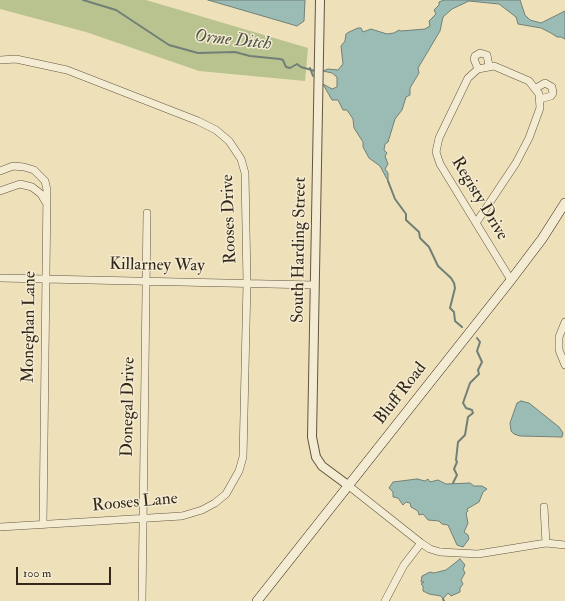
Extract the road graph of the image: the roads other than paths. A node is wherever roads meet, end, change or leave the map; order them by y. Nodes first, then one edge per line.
1 (320, 0) edge
2 (0, 60) edge
3 (489, 66) junction
4 (478, 69) junction
5 (536, 88) junction
6 (540, 99) junction
7 (0, 171) edge
8 (0, 191) edge
9 (46, 203) junction
10 (564, 206) edge
11 (147, 213) dead end
12 (476, 224) junction
13 (0, 278) edge
14 (45, 279) junction
15 (146, 280) junction
16 (511, 280) junction
17 (247, 283) junction
18 (314, 284) junction
19 (565, 322) edge
20 (564, 364) edge
21 (243, 457) joint
22 (349, 486) junction
23 (544, 507) dead end
24 (143, 519) junction
25 (43, 525) junction
26 (0, 527) edge
27 (421, 543) junction
28 (546, 543) junction
29 (565, 545) edge
30 (142, 601) edge
31 (257, 601) edge
32 (385, 601) edge

1 - 18 street, South Harding Street
2 - 17 street, Rooses Drive
3 - 4 street
3 - 4 street
3 - 5 street
4 - 12 street, Registy Drive
5 - 6 street
5 - 6 street
6 - 12 street
7 - 9 street, Moneghan Lane
8 - 9 street
9 - 14 street, Moneghan Lane
10 - 16 main road, Bluff Road
11 - 15 street, Donegal Drive
12 - 16 street, Registy Drive
13 - 14 street, Killarney Way
14 - 15 street, Killarney Way
14 - 25 street, Moneghan Lane
15 - 17 street, Killarney Way
15 - 24 street, Donegal Drive
16 - 22 main road, Bluff Road
17 - 18 street, Killarney Way
17 - 21 street, Rooses Drive
18 - 22 street, South Harding Street
19 - 20 street
21 - 24 street, Rooses Lane
22 - 27 street
22 - 31 main road, Bluff Road
23 - 28 street
24 - 25 street, Rooses Lane
24 - 30 street, Donegal Drive
25 - 26 street, Rooses Lane
27 - 28 street
27 - 32 street
28 - 29 street

